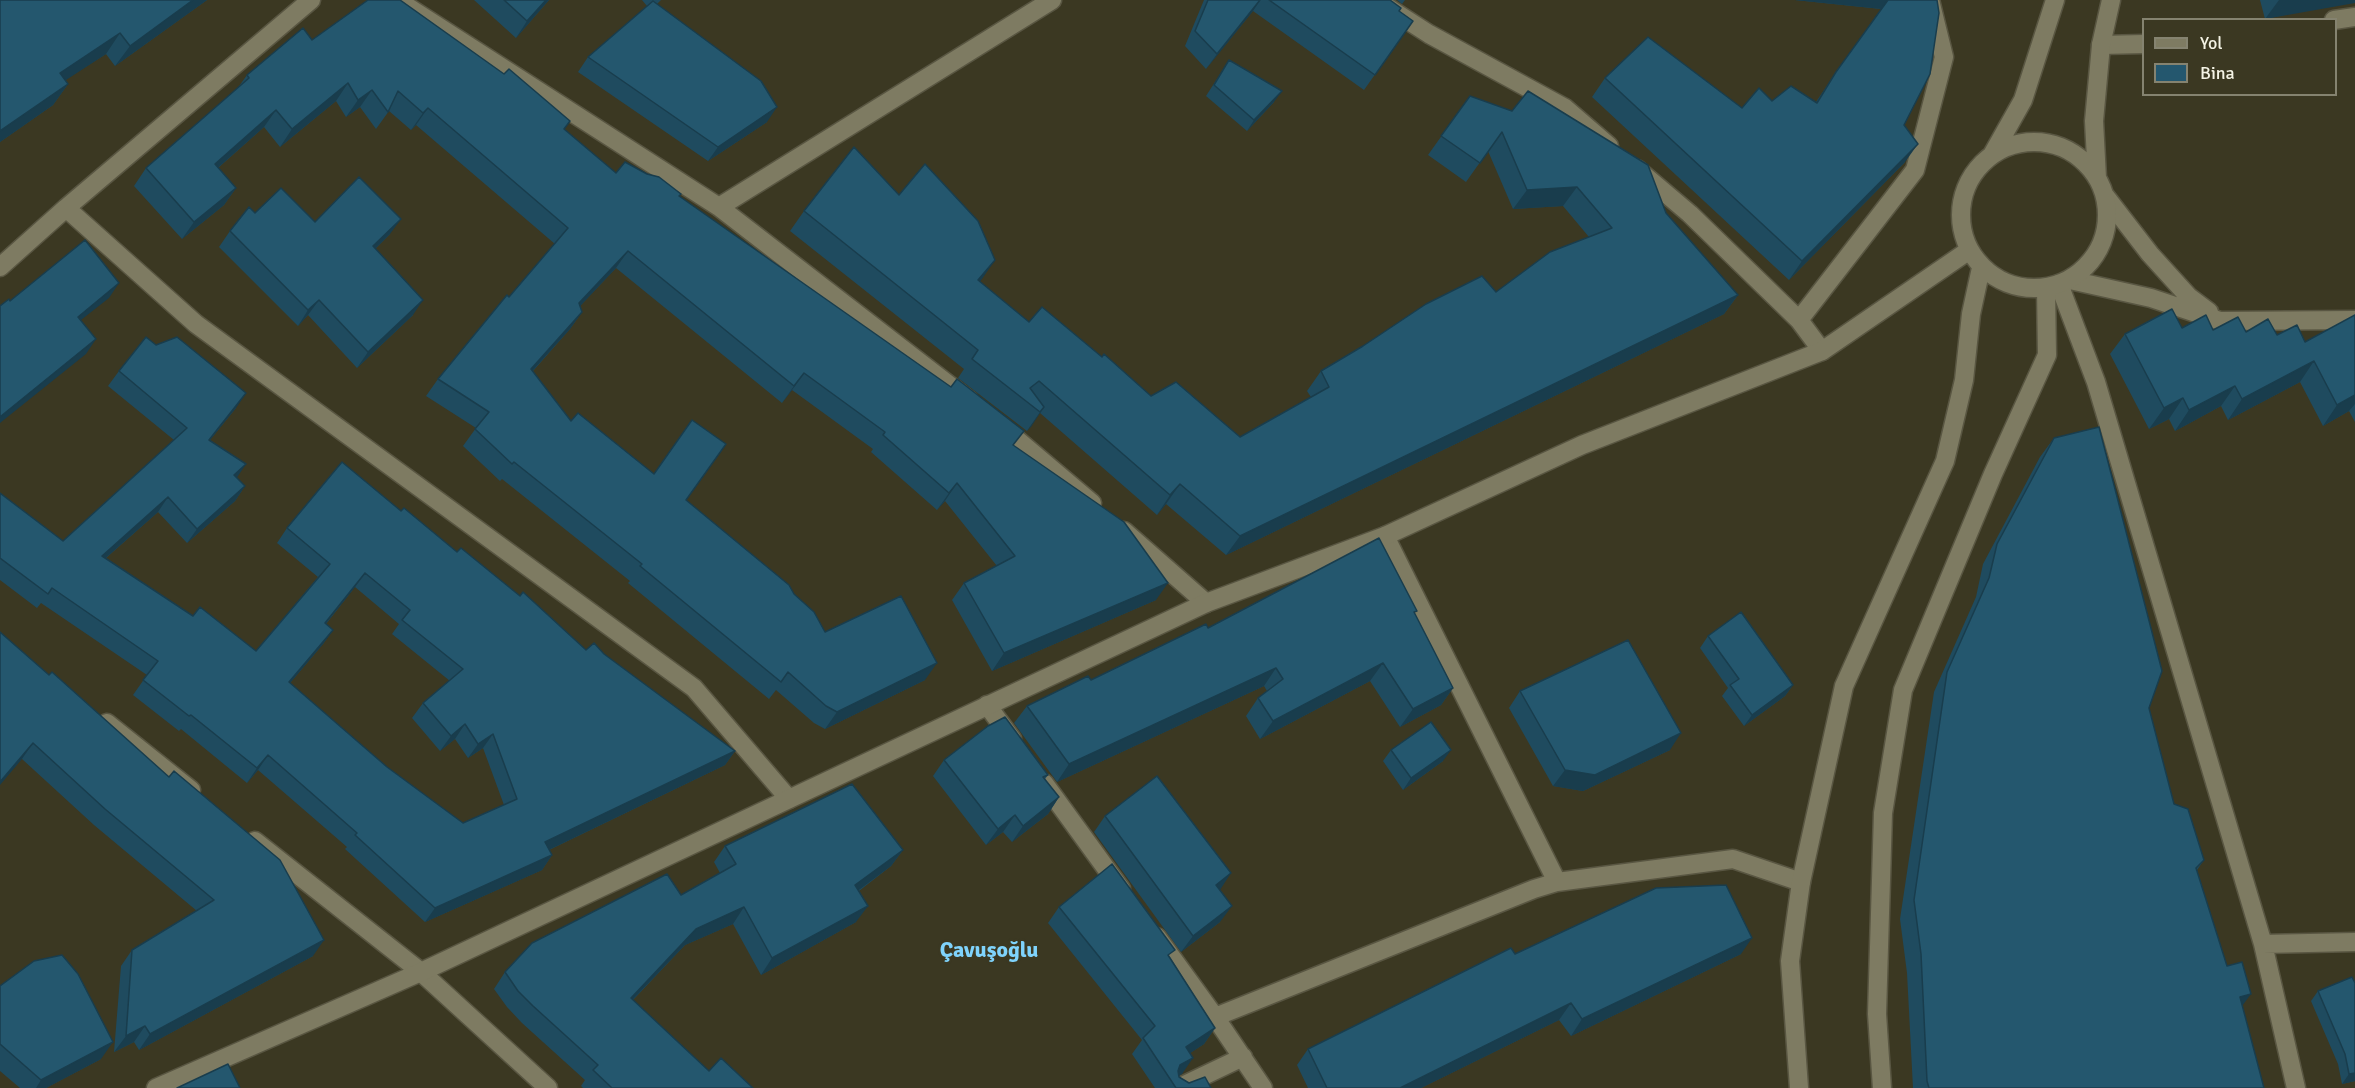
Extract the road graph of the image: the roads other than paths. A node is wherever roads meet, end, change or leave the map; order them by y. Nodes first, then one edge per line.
1 (311, 0) edge
2 (397, 0) edge
3 (1052, 0) edge
4 (1376, 0) edge
5 (1930, 0) edge
6 (2055, 0) edge
7 (2111, 0) edge
8 (2355, 17) edge
9 (2337, 20) edge
10 (2142, 44) edge
11 (2101, 45) junction
12 (1992, 155) junction
13 (2097, 180) junction
14 (2106, 197) junction
15 (719, 207) junction
16 (66, 208) junction
17 (1968, 251) junction
18 (0, 267) edge
19 (1981, 268) junction
20 (2058, 284) junction
21 (1799, 320) junction
22 (2355, 320) edge
23 (2220, 321) junction
24 (1822, 351) junction
25 (1384, 536) junction
26 (1206, 603) junction
27 (987, 705) junction
28 (94, 712) edge
29 (1021, 752) edge
30 (1035, 771) edge
31 (789, 799) junction
32 (206, 801) edge
33 (243, 831) edge
34 (1557, 882) junction
35 (1801, 882) junction
36 (1132, 903) edge
37 (1146, 922) edge
38 (2355, 942) edge
39 (2263, 944) junction
40 (421, 972) junction
41 (1215, 1017) junction
42 (1243, 1057) junction
43 (156, 1088) edge
44 (548, 1088) edge
45 (1178, 1088) edge
46 (1263, 1088) edge
47 (1799, 1088) edge
48 (1882, 1088) edge
49 (2296, 1088) edge

1 - 16 street
2 - 15 street
3 - 15 street
4 - 21 street
5 - 21 street
6 - 12 street
7 - 11 street
8 - 9 street
10 - 11 street
11 - 13 street
12 - 13 street
12 - 17 street
13 - 14 street
14 - 20 street
14 - 23 street
15 - 26 street
16 - 18 street
16 - 31 street
17 - 19 street
17 - 24 street
19 - 20 street
19 - 35 street
20 - 23 street
20 - 39 street
20 - 48 street
21 - 24 street
22 - 23 street
24 - 25 street
25 - 26 street
25 - 34 street
26 - 27 street
27 - 29 street
27 - 31 street
28 - 32 street
30 - 36 street
31 - 40 street
33 - 40 street
34 - 35 street
34 - 41 street
35 - 47 street
37 - 41 street
38 - 39 street
39 - 49 street
40 - 43 street
40 - 44 street
41 - 42 street
42 - 45 street
42 - 46 street

